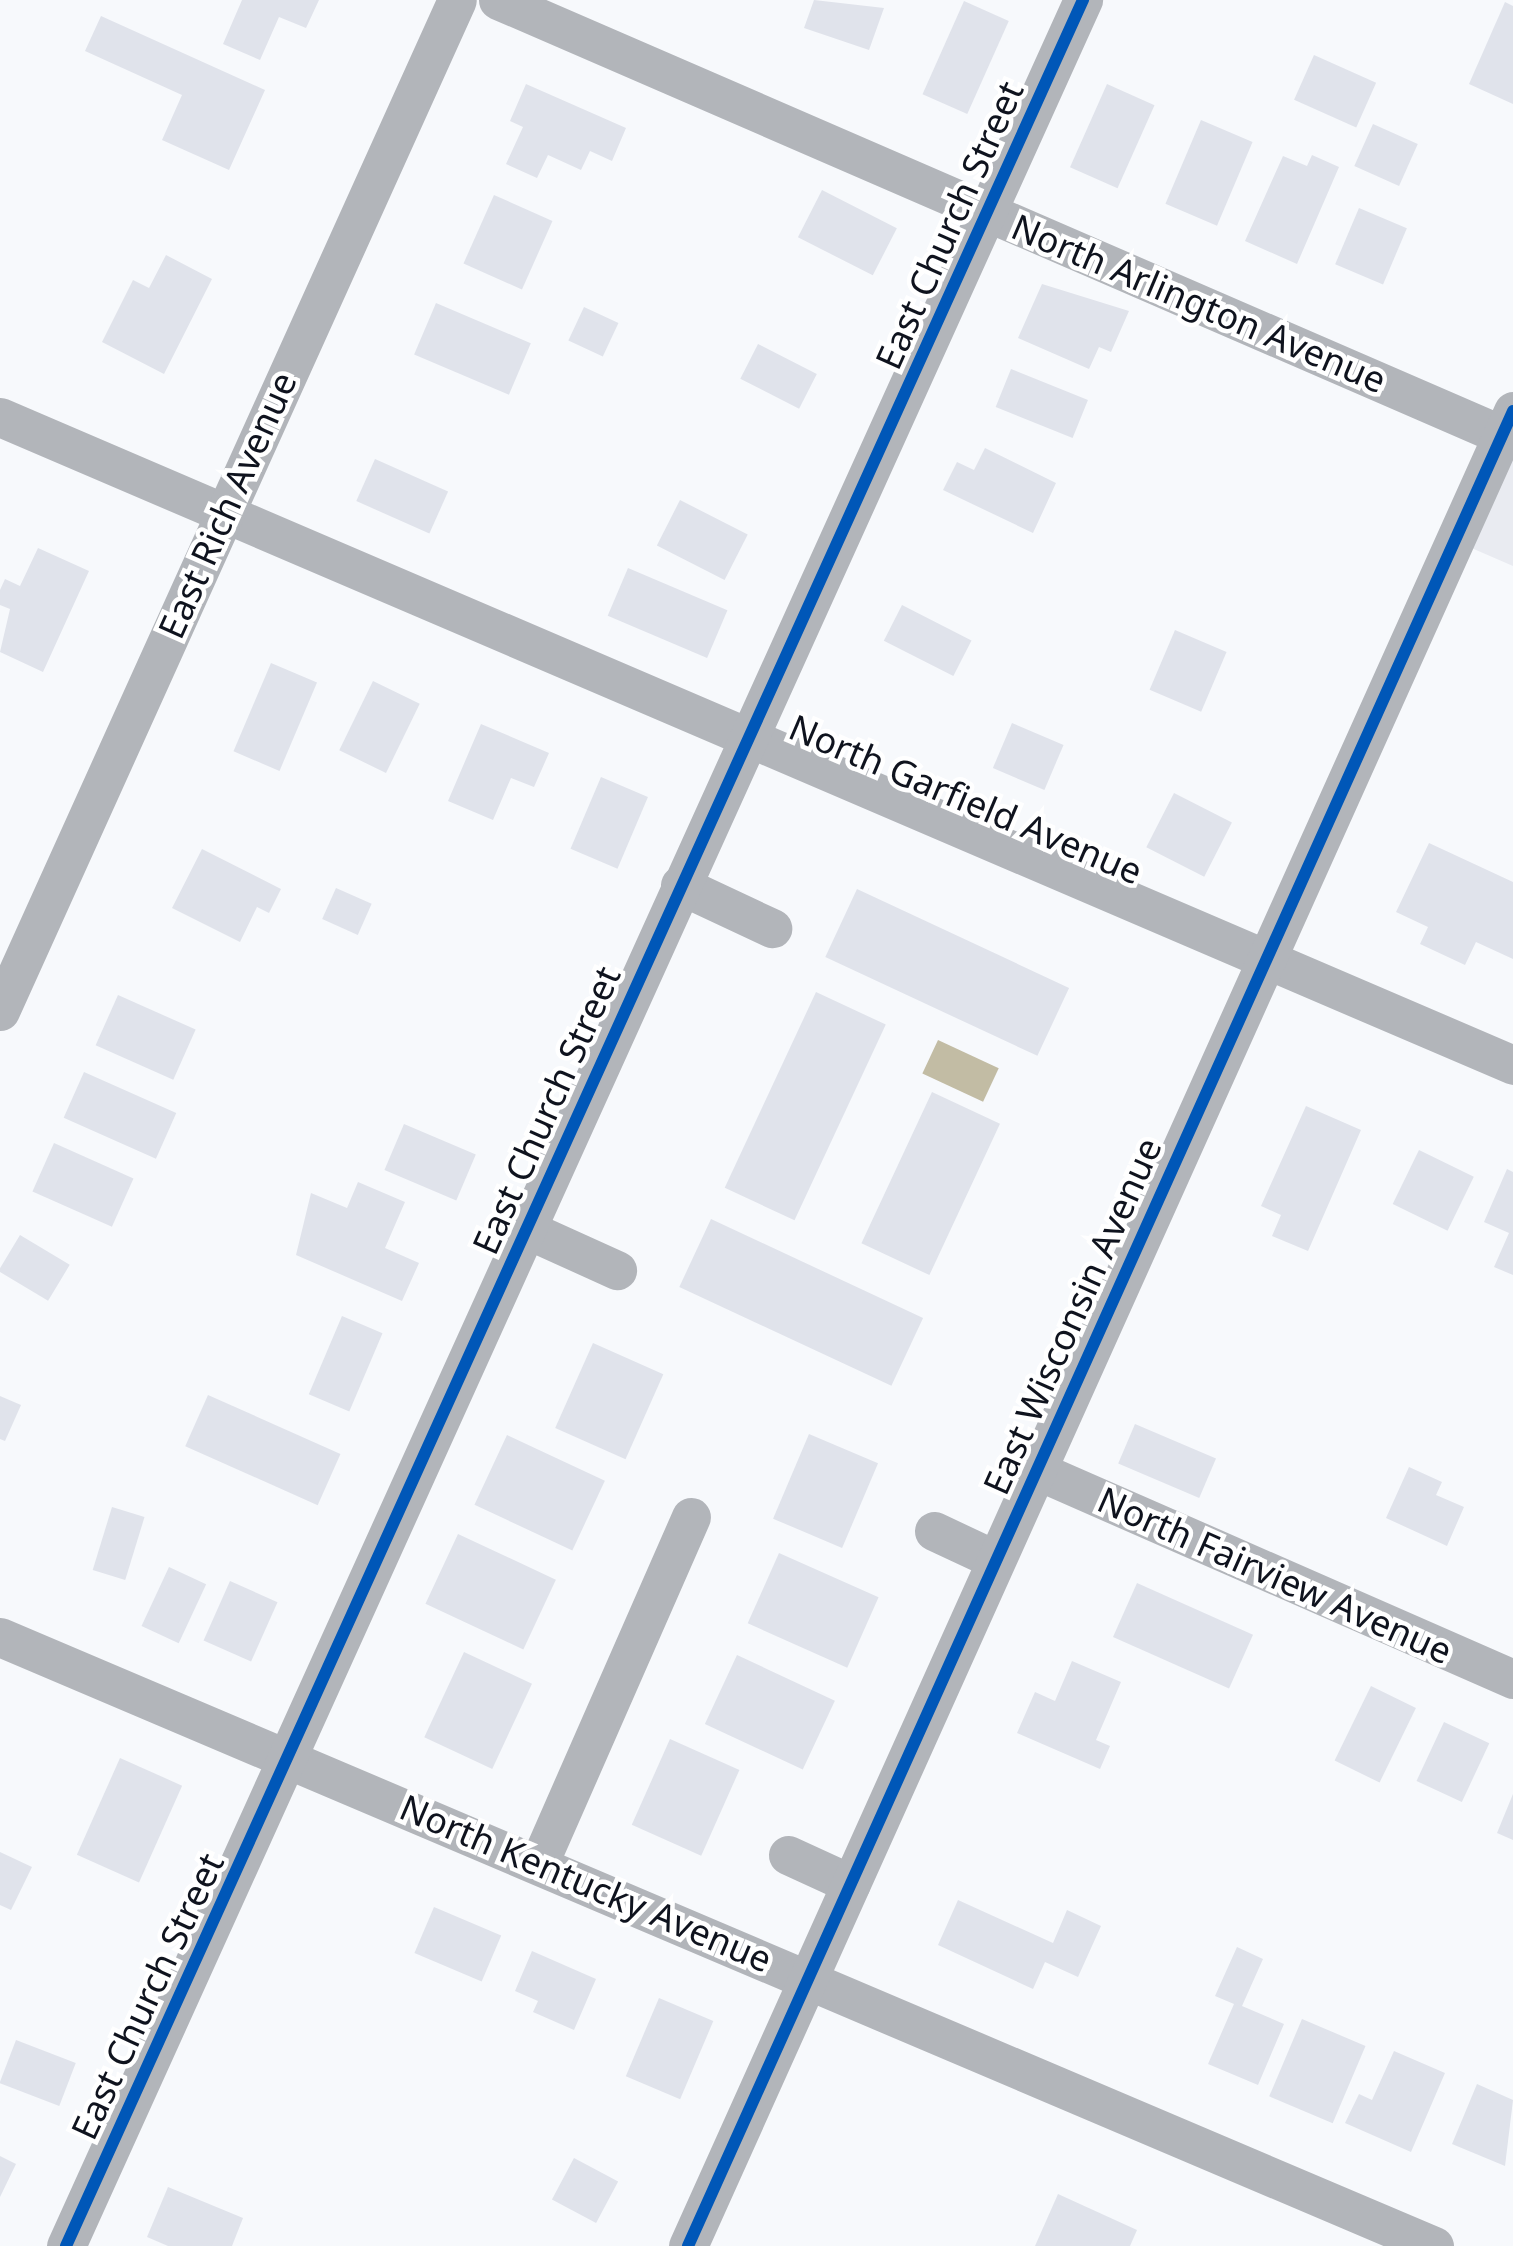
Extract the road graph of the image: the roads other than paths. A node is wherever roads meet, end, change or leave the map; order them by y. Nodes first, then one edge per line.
1 (458, 0) edge
2 (499, 0) edge
3 (1083, 0) edge
4 (988, 212) junction
5 (0, 417) edge
6 (1508, 423) edge
7 (224, 511) junction
8 (746, 739) junction
9 (680, 885) junction
10 (772, 928) dead end
11 (1266, 958) junction
12 (0, 1011) edge
13 (1513, 1065) edge
14 (526, 1229) junction
15 (617, 1270) dead end
16 (1036, 1470) junction
17 (691, 1517) dead end
18 (934, 1531) dead end
19 (996, 1560) junction
20 (0, 1637) edge
21 (1513, 1679) edge
22 (289, 1759) junction
23 (788, 1856) dead end
24 (539, 1863) junction
25 (850, 1884) junction
26 (809, 1976) junction
27 (66, 2246) edge
28 (688, 2246) edge
29 (1434, 2246) edge

1 - 7 street, East Rich Avenue
2 - 4 street, North Arlington Avenue
3 - 4 street, East Church Street
4 - 6 street, North Arlington Avenue
4 - 8 street, East Church Street
5 - 7 street, North Garfield Avenue
6 - 11 street, East Wisconsin Avenue
7 - 8 street, North Garfield Avenue
7 - 12 street, East Rich Avenue
8 - 9 street, East Church Street
8 - 11 street, North Garfield Avenue
9 - 10 street
9 - 14 street, East Church Street
11 - 13 street, North Garfield Avenue
11 - 16 street, East Wisconsin Avenue
14 - 15 street
14 - 22 street, East Church Street
16 - 19 street, East Wisconsin Avenue
16 - 21 street, North Fairview Avenue
17 - 24 street
18 - 19 street
19 - 25 street, East Wisconsin Avenue
20 - 22 street, North Kentucky Avenue
22 - 24 street, North Kentucky Avenue
22 - 27 street, East Church Street
23 - 25 street
24 - 26 street, North Kentucky Avenue
25 - 26 street, East Wisconsin Avenue
26 - 28 street, East Wisconsin Avenue
26 - 29 street, North Kentucky Avenue

